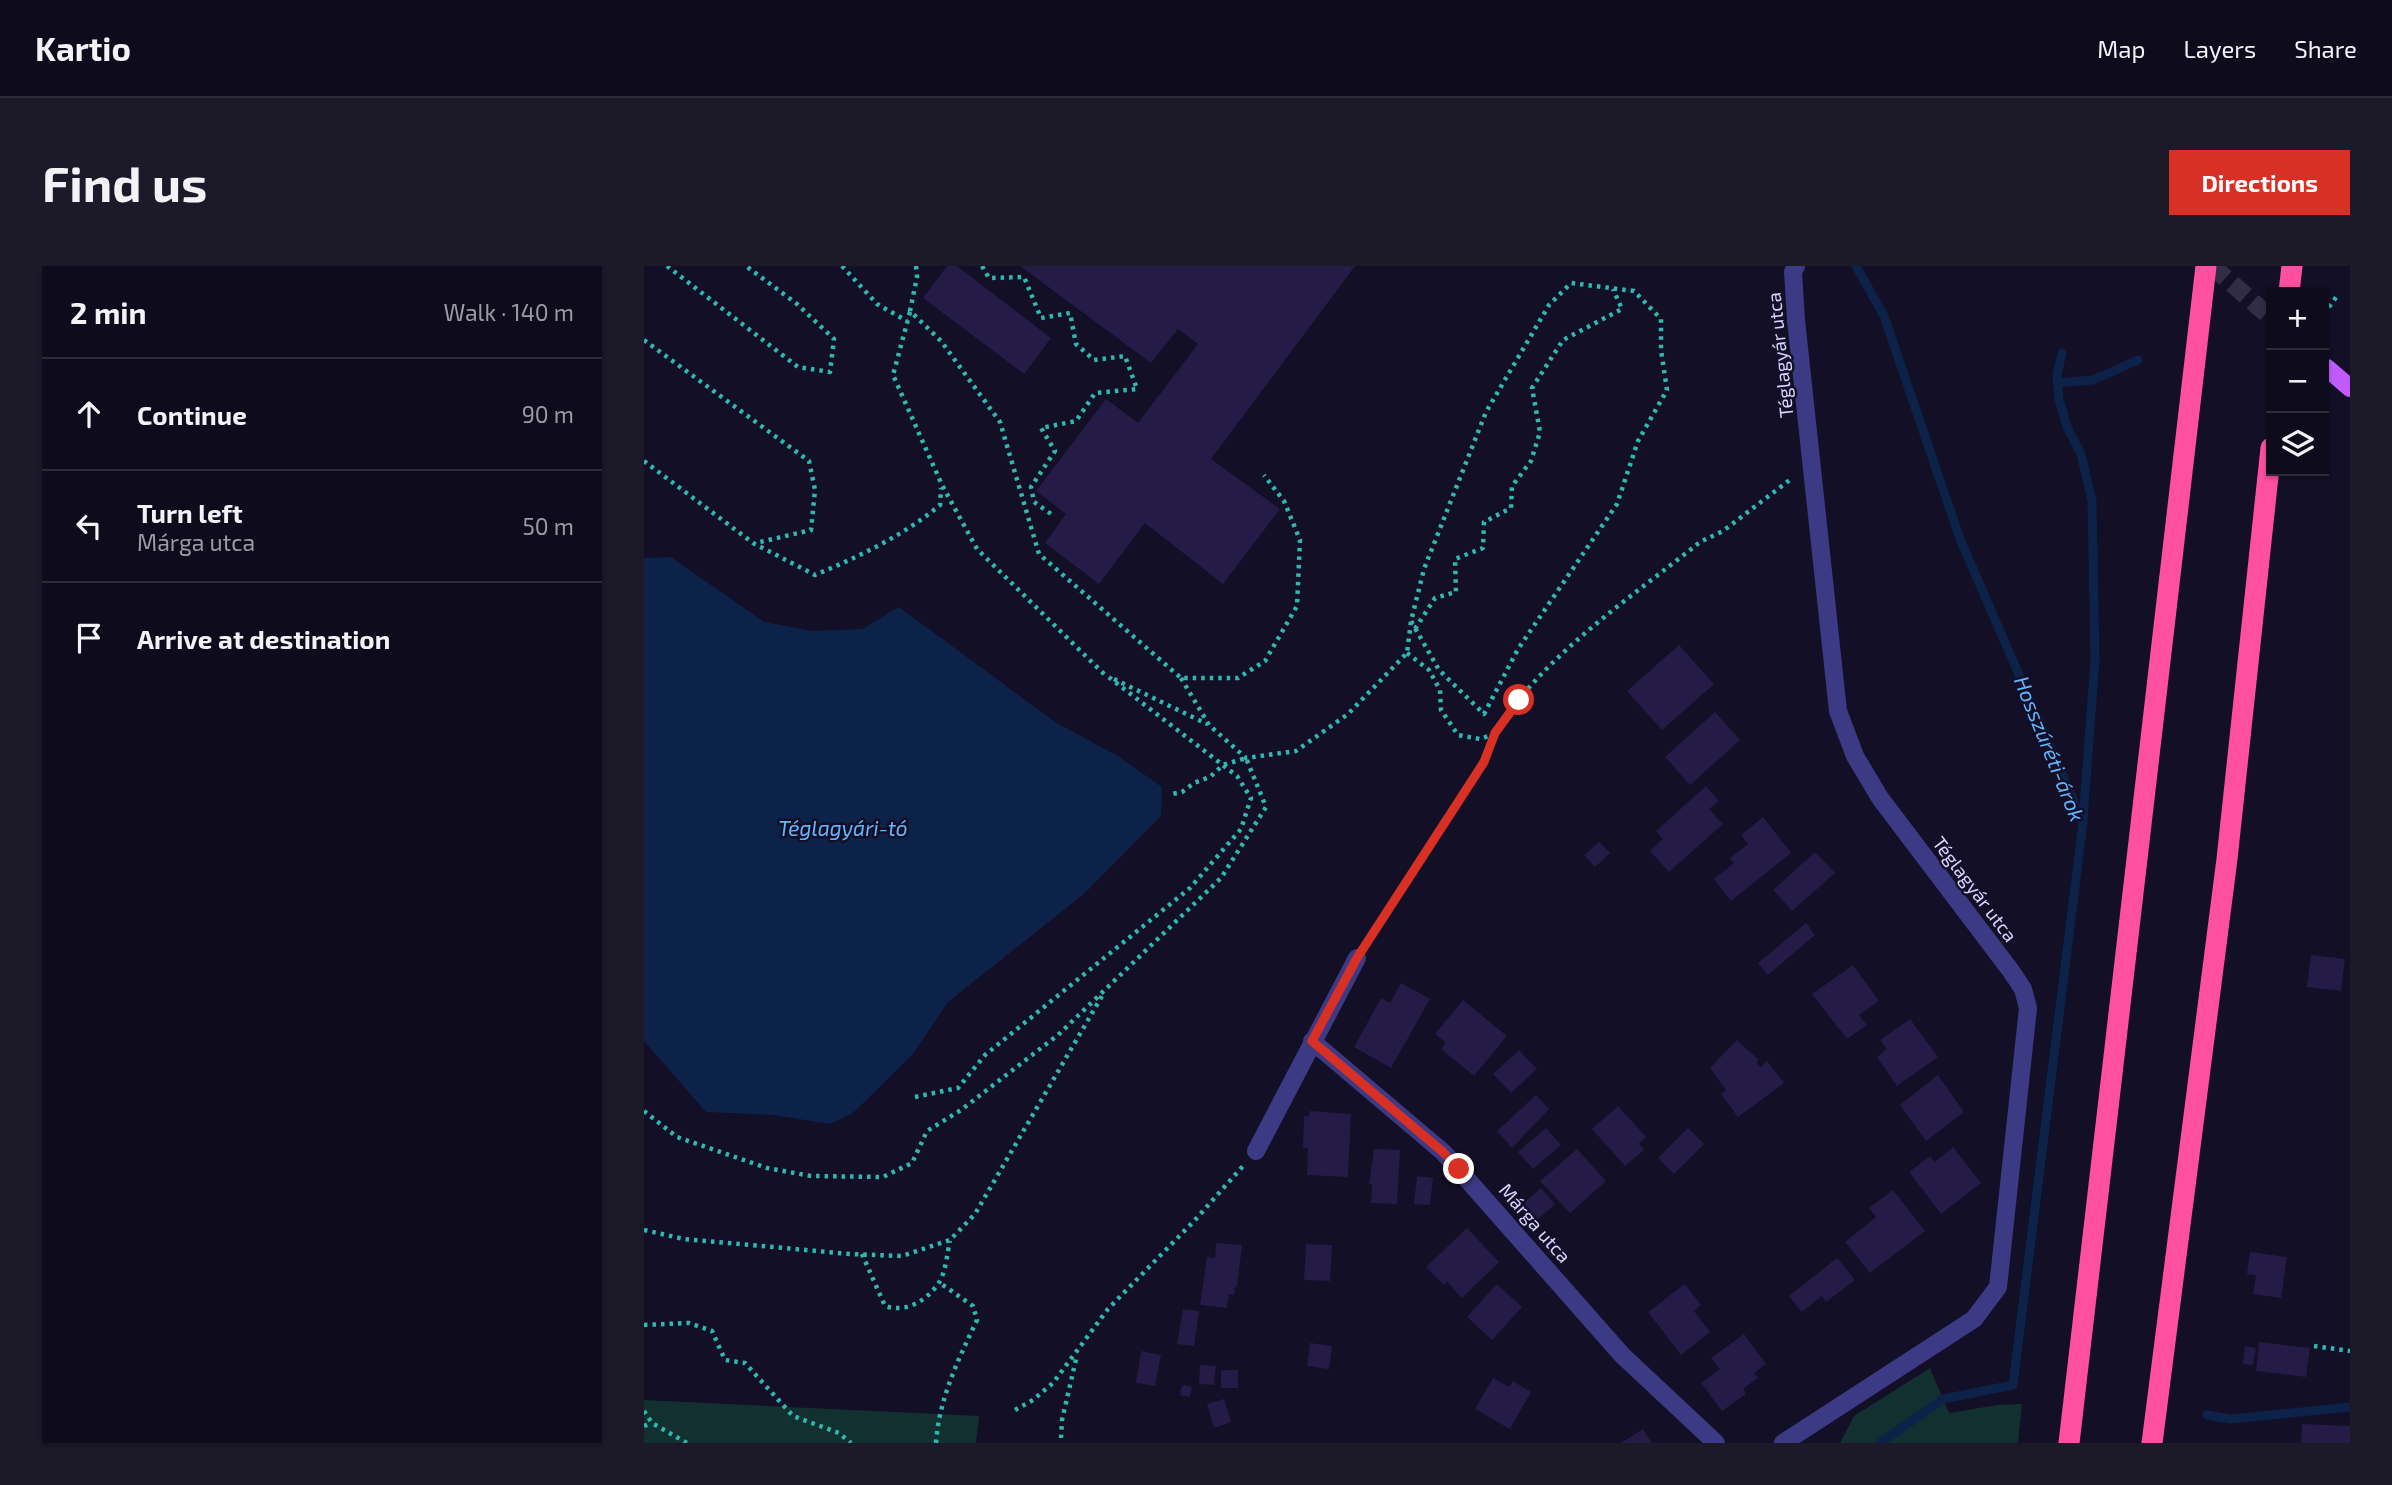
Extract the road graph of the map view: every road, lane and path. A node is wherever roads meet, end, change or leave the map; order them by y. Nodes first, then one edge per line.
1 (667, 266) edge
2 (746, 266) edge
3 (842, 266) edge
4 (916, 266) edge
5 (982, 266) edge
6 (1796, 266) edge
7 (2206, 266) edge
8 (2292, 266) edge
9 (2290, 287) edge
10 (1613, 288) junction
11 (2337, 296) dead end
12 (2329, 307) edge
13 (910, 311) junction
14 (907, 321) junction
15 (644, 340) edge
16 (2329, 369) edge
17 (2350, 388) edge
18 (644, 461) edge
19 (1812, 466) junction
20 (1264, 475) dead end
21 (2268, 476) edge
22 (942, 485) junction
23 (1054, 516) dead end
24 (753, 543) junction
25 (1411, 621) junction
26 (1415, 629) junction
27 (1407, 653) junction
28 (1106, 676) junction
29 (1181, 678) junction
30 (1209, 724) junction
31 (1495, 733) junction
32 (1246, 758) junction
33 (1223, 765) junction
34 (1172, 794) dead end
35 (1357, 958) joint
36 (1106, 989) junction
37 (1312, 1041) junction
38 (915, 1097) dead end
39 (644, 1111) edge
40 (1256, 1151) joint
41 (644, 1230) edge
42 (950, 1240) junction
43 (862, 1254) junction
44 (940, 1283) junction
45 (644, 1325) edge
46 (2314, 1346) dead end
47 (1078, 1351) junction
48 (2350, 1351) edge
49 (1015, 1410) dead end
50 (644, 1411) edge
51 (652, 1423) junction
52 (644, 1426) edge
53 (1061, 1438) dead end
54 (687, 1443) edge
55 (851, 1443) edge
56 (936, 1443) edge
57 (1716, 1443) edge
58 (1783, 1443) edge
59 (2069, 1443) edge
60 (2152, 1443) edge

1 - 2 path
3 - 14 path
4 - 13 path
5 - 23 path
6 - 19 street, Téglagyár utca
7 - 59 highway
8 - 9 highway
10 - 25 path
10 - 26 path
10 - 26 path
11 - 12 path
13 - 14 path
13 - 29 path
14 - 22 path
15 - 24 path
16 - 17 main road
18 - 24 path
19 - 31 path
19 - 58 street, Téglagyár utca
20 - 29 path
21 - 60 highway
22 - 24 path
22 - 28 path
25 - 26 path
25 - 27 path
27 - 31 path
27 - 32 path
28 - 30 path
28 - 33 path
29 - 30 path
30 - 32 path
31 - 35 path
32 - 33 path
32 - 36 path
33 - 34 path
33 - 38 path
35 - 37 street
36 - 39 path
36 - 42 path
37 - 40 street
37 - 57 street, Márga utca
40 - 47 path
41 - 43 path
42 - 43 path
42 - 44 path
43 - 44 path
44 - 56 path
45 - 55 path
46 - 48 path
47 - 49 path
47 - 53 path
50 - 51 path
51 - 52 path
51 - 54 path

